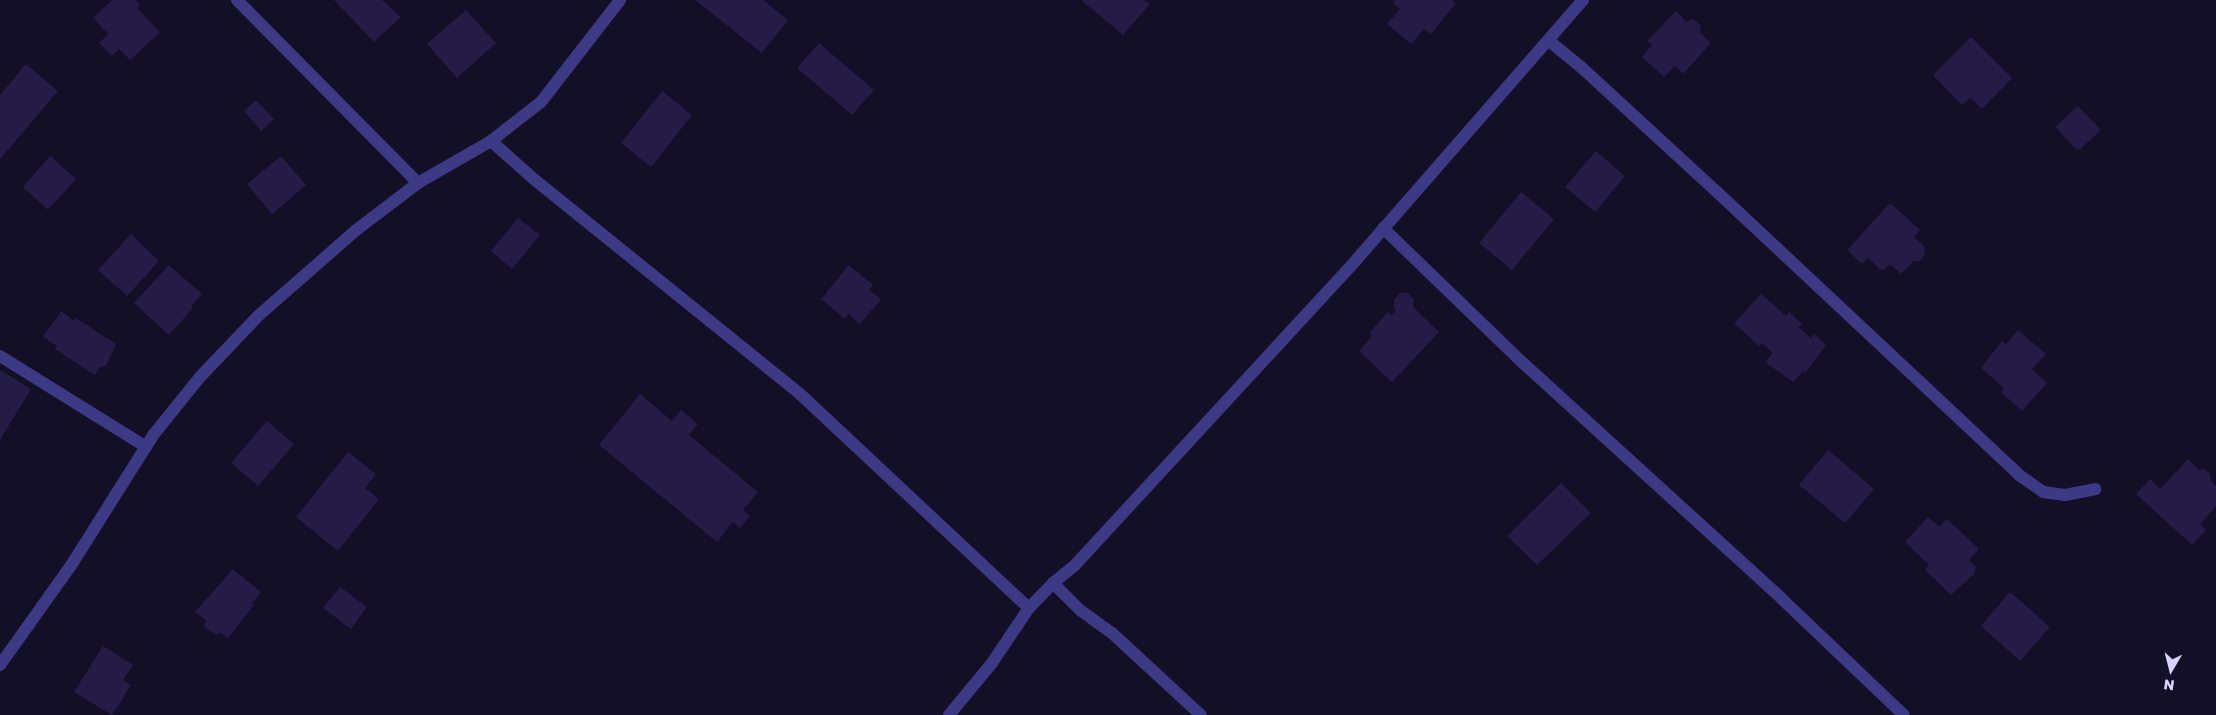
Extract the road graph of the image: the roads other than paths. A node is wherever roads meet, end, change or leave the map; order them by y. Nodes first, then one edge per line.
1 (237, 0) edge
2 (620, 0) edge
3 (1583, 0) edge
4 (1548, 40) junction
5 (491, 141) junction
6 (418, 183) junction
7 (1383, 228) junction
8 (0, 356) edge
9 (146, 447) junction
10 (2095, 490) dead end
11 (1053, 583) junction
12 (1029, 608) junction
13 (0, 665) edge
14 (949, 715) edge
15 (1201, 715) edge
16 (1904, 715) edge

1 - 6 street
2 - 5 street
3 - 4 street
4 - 7 street
4 - 10 street
5 - 6 street
5 - 12 street
6 - 9 street
7 - 11 street
7 - 16 street
8 - 9 street
9 - 13 street
11 - 12 street
11 - 15 street
12 - 14 street

